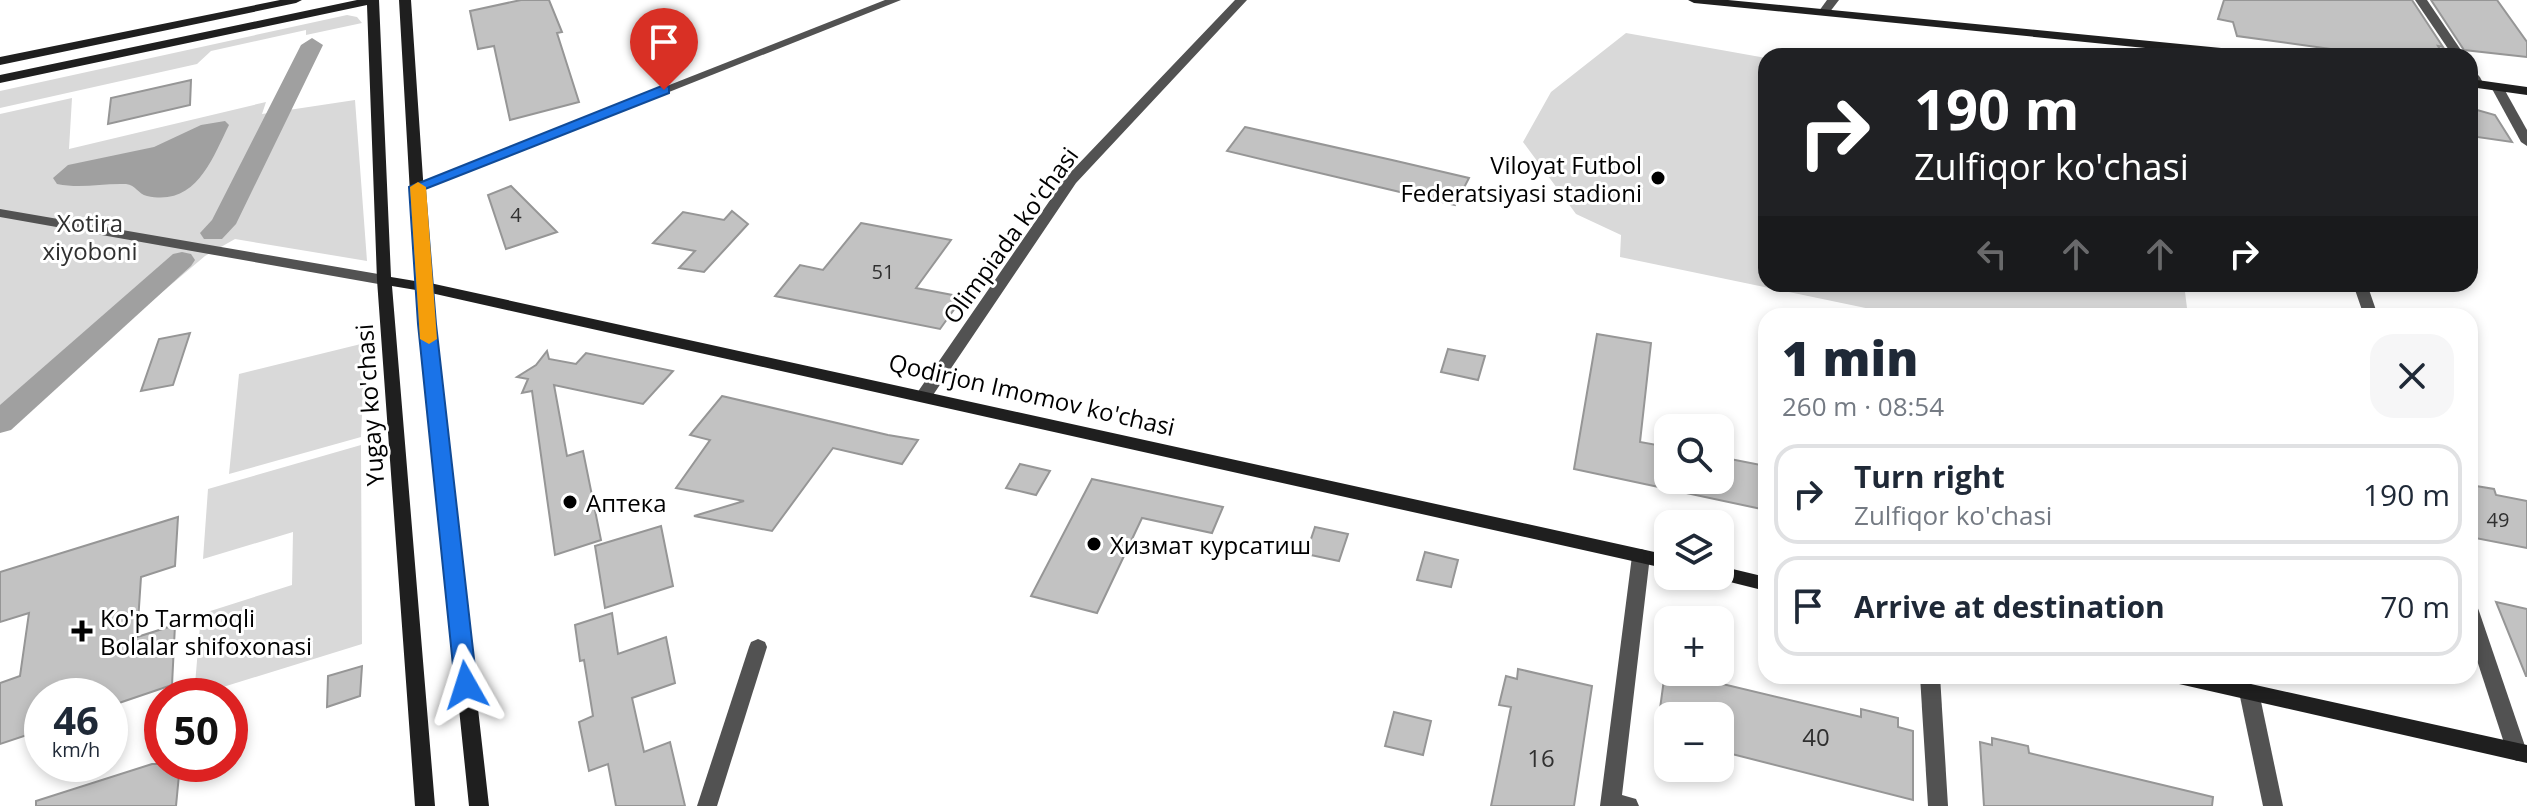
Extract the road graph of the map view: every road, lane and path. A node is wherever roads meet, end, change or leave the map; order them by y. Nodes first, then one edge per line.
1 (296, 0) edge
2 (373, 0) edge
3 (405, 0) edge
4 (895, 0) edge
5 (1241, 0) edge
6 (1694, 0) edge
7 (1833, 0) edge
8 (2421, 0) edge
9 (1825, 11) junction
10 (2184, 48) edge
11 (2454, 48) edge
12 (0, 61) edge
13 (0, 79) edge
14 (2478, 81) edge
15 (2497, 87) junction
16 (2527, 91) edge
17 (2527, 142) edge
18 (417, 187) junction
19 (0, 213) edge
20 (384, 280) junction
21 (423, 287) junction
22 (923, 397) junction
23 (1641, 556) junction
24 (1654, 559) edge
25 (1734, 576) edge
26 (1758, 582) edge
27 (2478, 633) edge
28 (758, 647) dead end
29 (1930, 684) edge
30 (2214, 684) edge
31 (2249, 692) junction
32 (2522, 753) edge
33 (1617, 804) edge
34 (425, 806) edge
35 (479, 806) edge
36 (707, 806) edge
37 (1938, 806) edge
38 (2273, 806) edge

1 - 12 main road
2 - 13 main road
2 - 20 main road, Yugay ko'chasi
3 - 18 main road
4 - 18 street
5 - 22 street, Olimpiada ko'chasi
6 - 9 main road
7 - 9 street
8 - 11 street
9 - 10 main road
14 - 15 main road
15 - 16 main road
15 - 17 street
18 - 21 main road
19 - 20 street
20 - 21 main road, Qodirjon Imomov ko'chasi
20 - 34 main road, Yugay ko'chasi
21 - 22 main road, Qodirjon Imomov ko'chasi
21 - 35 main road
22 - 23 main road, Qodirjon Imomov ko'chasi
23 - 24 main road, Qodirjon Imomov ko'chasi
23 - 33 street
25 - 26 main road
27 - 32 street
28 - 36 street
29 - 37 street
30 - 31 main road
31 - 32 main road
31 - 38 street

